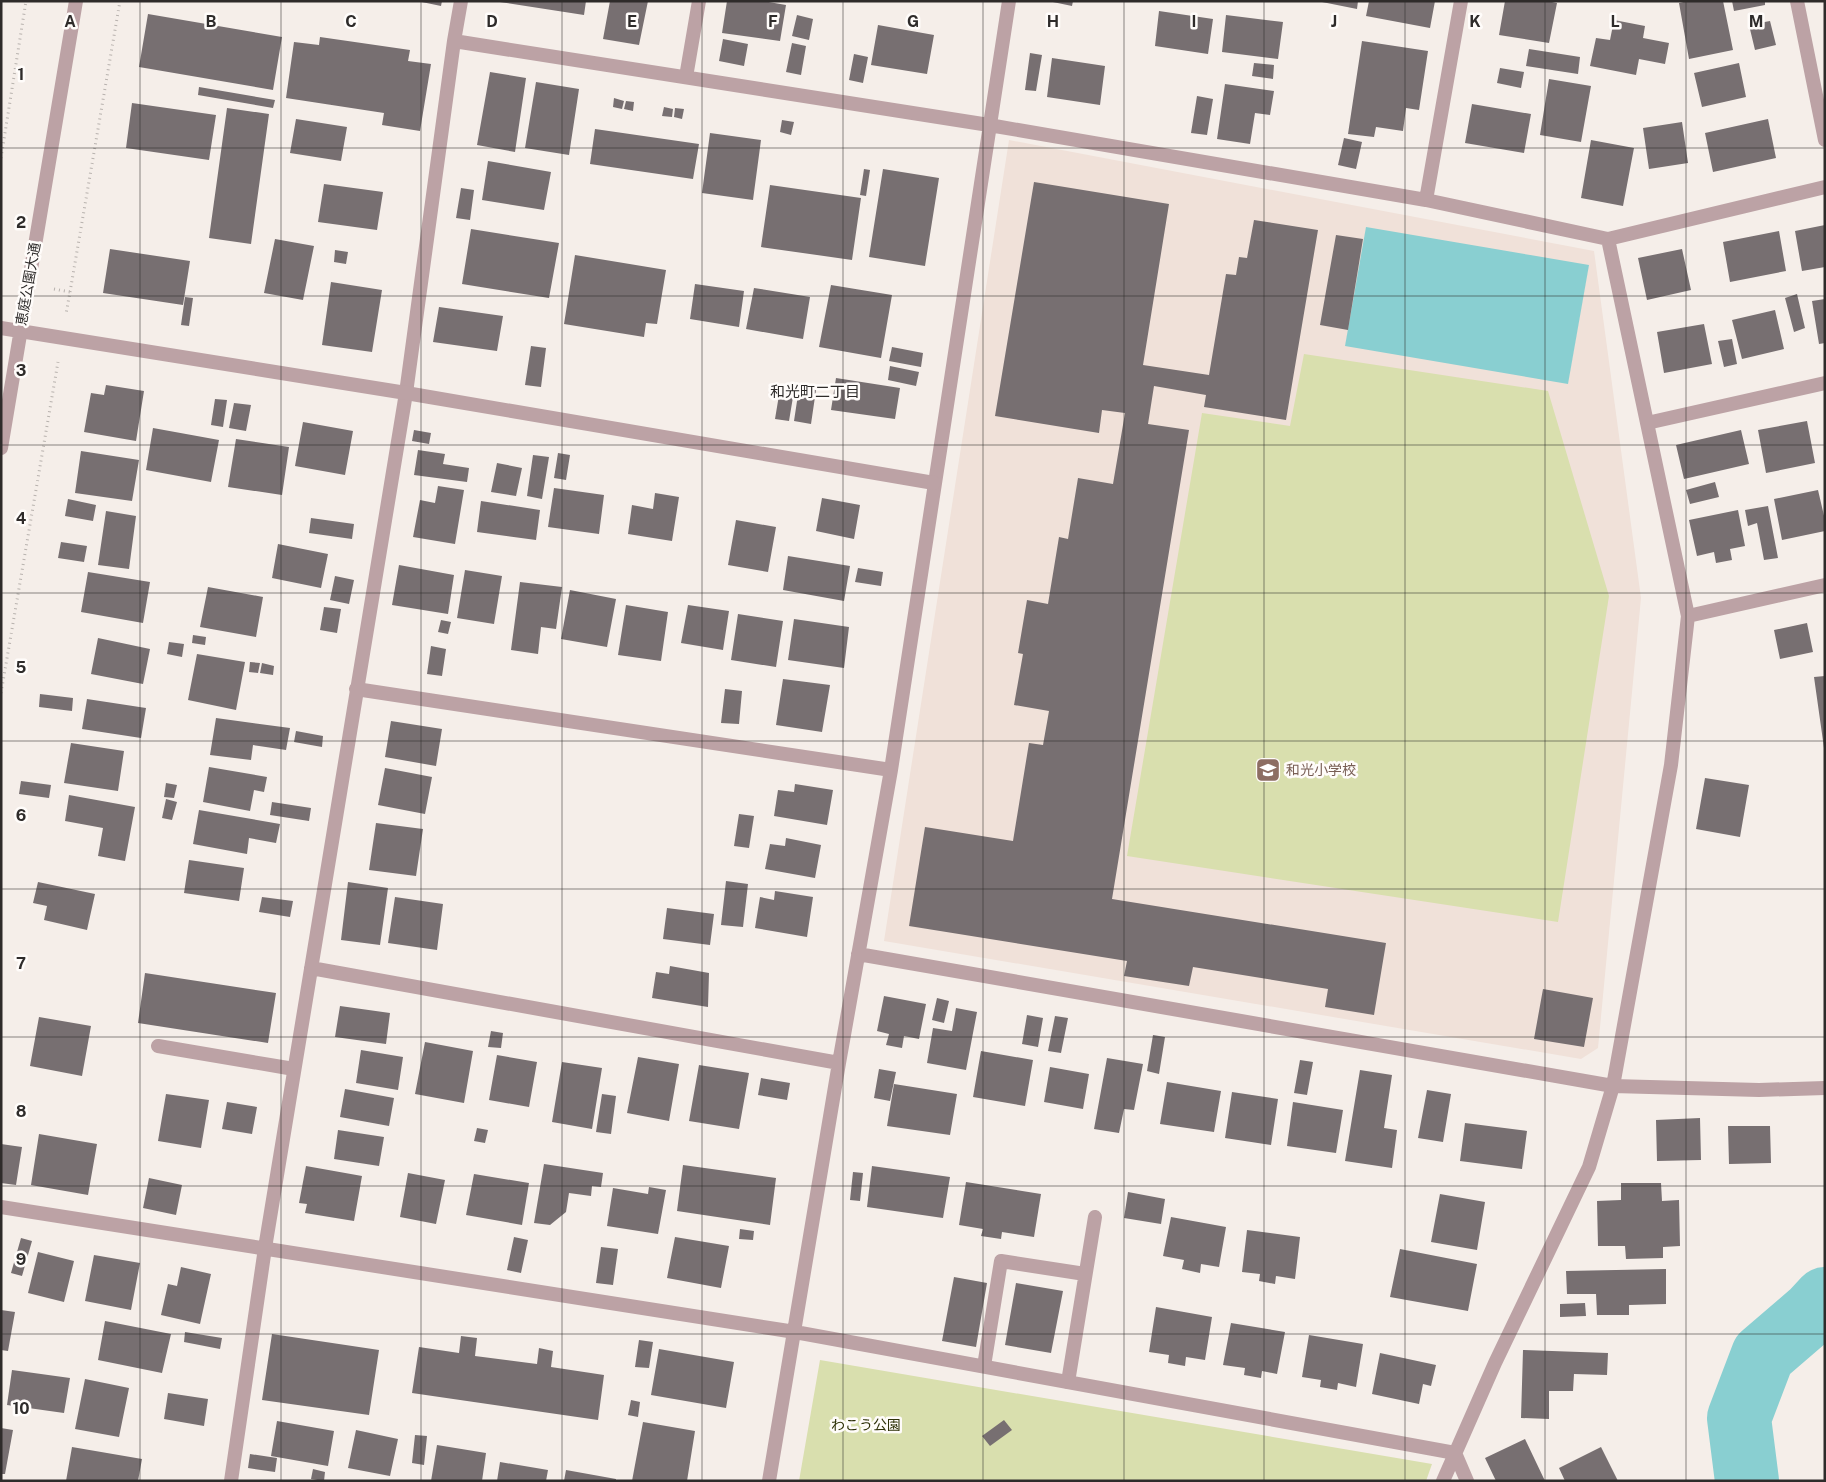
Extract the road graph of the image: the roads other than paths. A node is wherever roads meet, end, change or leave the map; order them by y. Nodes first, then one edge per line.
1 (76, 1) edge
2 (462, 1) edge
3 (699, 1) edge
4 (1009, 1) edge
5 (1462, 1) edge
6 (1797, 1) edge
7 (454, 41) junction
8 (686, 77) junction
9 (989, 125) junction
10 (1825, 140) edge
11 (1825, 187) edge
12 (1426, 200) junction
13 (1608, 239) junction
14 (1, 328) edge
15 (20, 332) junction
16 (1825, 383) edge
17 (406, 393) junction
18 (1647, 423) junction
19 (1, 448) edge
20 (934, 483) junction
21 (1825, 585) edge
22 (1688, 616) junction
23 (356, 689) junction
24 (890, 770) junction
25 (858, 954) junction
26 (311, 968) junction
27 (158, 1046) dead end
28 (839, 1063) junction
29 (294, 1069) junction
30 (1613, 1086) junction
31 (1825, 1088) edge
32 (1, 1207) edge
33 (1095, 1217) dead end
34 (265, 1248) junction
35 (1085, 1274) junction
36 (795, 1332) junction
37 (984, 1366) junction
38 (1068, 1382) junction
39 (1455, 1453) junction
40 (231, 1481) edge
41 (769, 1481) edge
42 (1443, 1481) edge
43 (1467, 1481) edge

1 - 15 street, 恵庭公園大通
2 - 7 street
3 - 8 street
4 - 9 street
5 - 12 street
6 - 10 street
7 - 8 street
7 - 17 street
8 - 9 street
9 - 12 street
9 - 20 street
11 - 13 street
12 - 13 street
13 - 18 street
14 - 15 street
15 - 17 street
15 - 19 street, 恵庭公園大通
16 - 18 street
17 - 20 street
17 - 23 street
18 - 22 street
20 - 24 street
21 - 22 street
22 - 30 street
23 - 24 street
23 - 26 street
24 - 25 street
25 - 28 street
25 - 30 street
26 - 28 street
26 - 29 street
27 - 29 street
28 - 36 street
29 - 34 street
30 - 31 street
30 - 39 street
32 - 34 street
33 - 35 street
34 - 36 street
34 - 40 street
35 - 37 street
35 - 38 street
36 - 37 street
36 - 41 street
37 - 38 street
38 - 39 street
39 - 42 street
39 - 43 street

